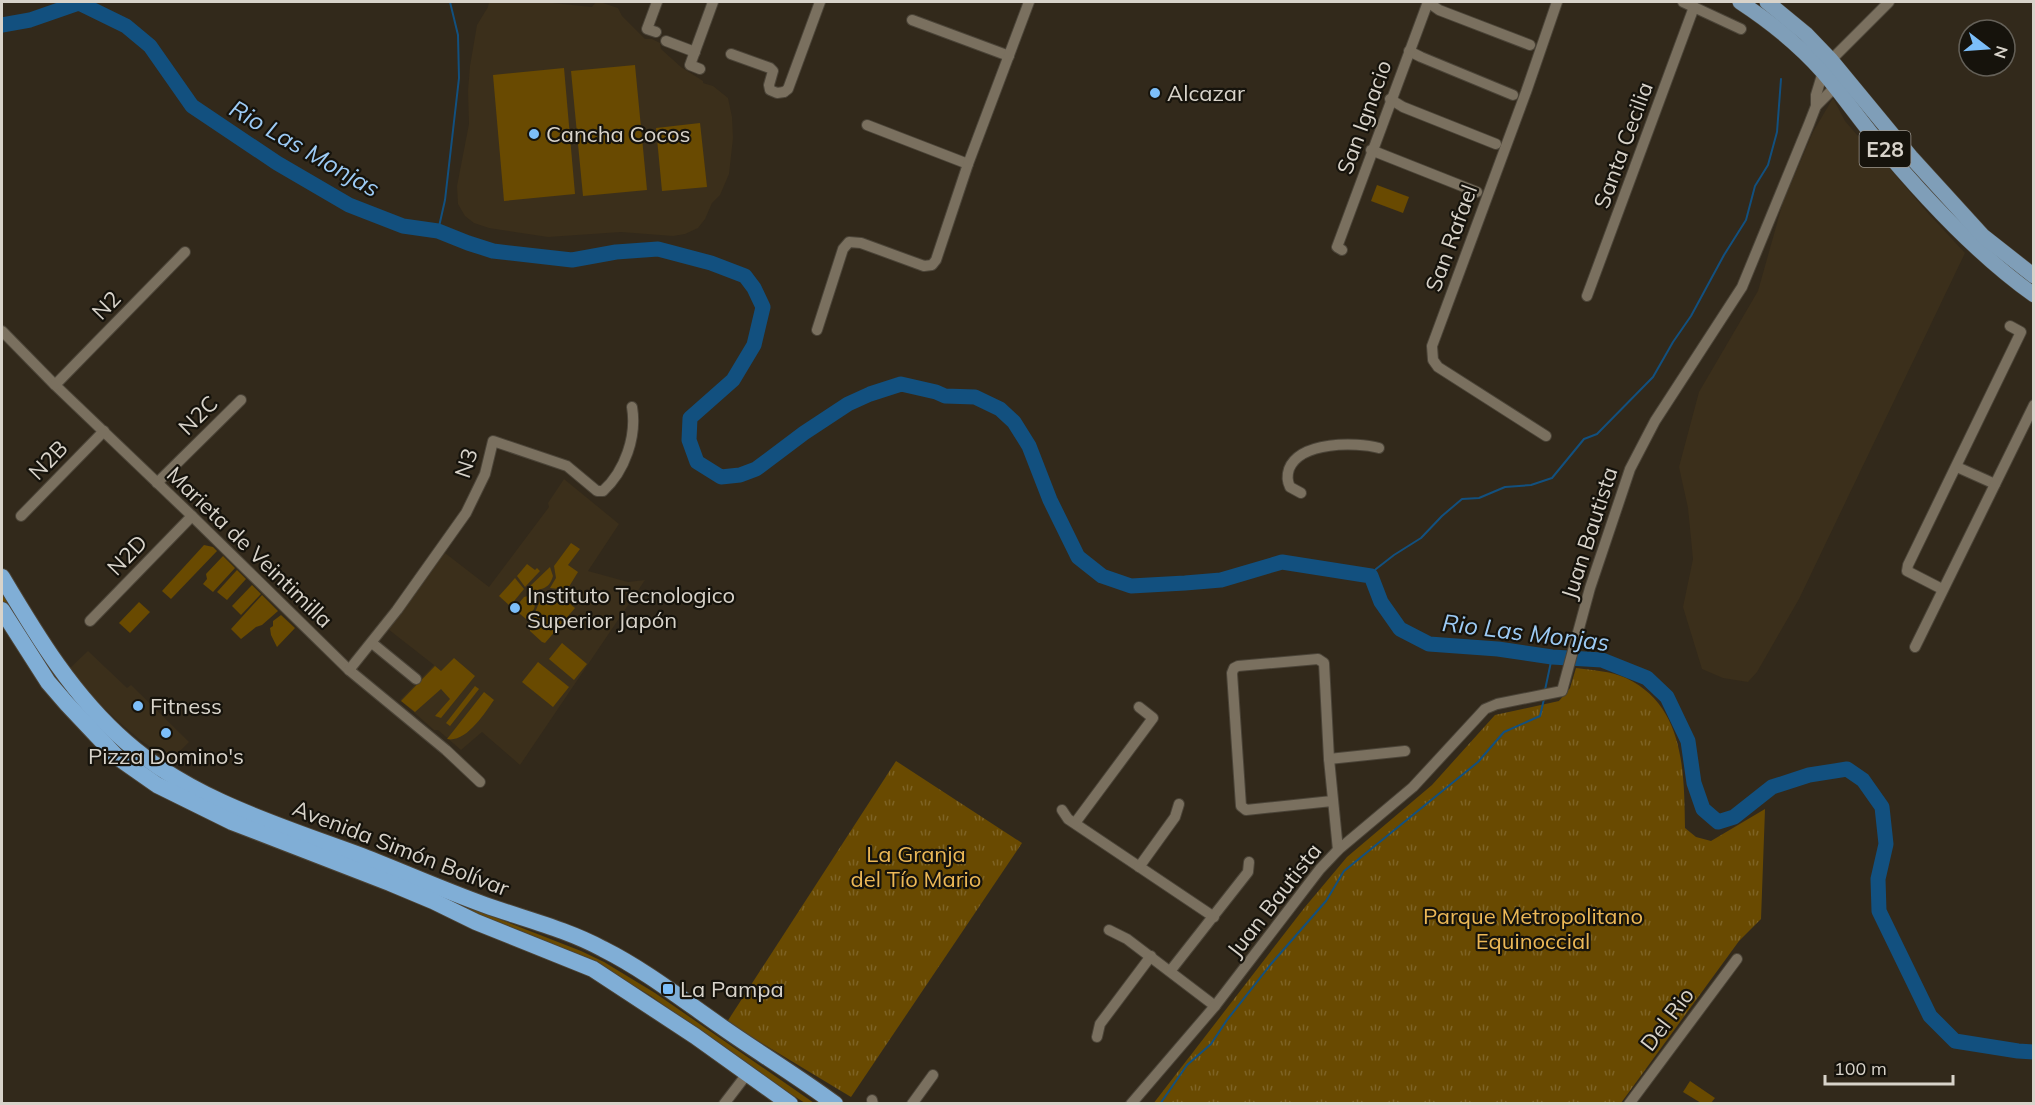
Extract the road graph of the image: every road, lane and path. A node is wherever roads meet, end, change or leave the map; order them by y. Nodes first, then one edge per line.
1 (657, 2) edge
2 (713, 2) edge
3 (814, 2) edge
4 (820, 2) edge
5 (1029, 2) edge
6 (1428, 2) edge
7 (1557, 2) edge
8 (1683, 2) edge
9 (1740, 2) edge
10 (1767, 2) edge
11 (1889, 2) edge
12 (1694, 7) junction
13 (912, 20) dead end
14 (1741, 29) dead end
15 (656, 32) dead end
16 (666, 41) dead end
17 (1530, 45) dead end
18 (1409, 51) junction
19 (695, 52) junction
20 (731, 54) dead end
21 (1009, 56) junction
22 (1827, 66) junction
23 (700, 69) dead end
24 (1846, 76) junction
25 (1835, 87) junction
26 (784, 92) junction
27 (1513, 95) dead end
28 (1390, 99) junction
29 (1816, 106) junction
30 (867, 125) dead end
31 (1496, 144) dead end
32 (1371, 150) junction
33 (968, 164) junction
34 (1478, 192) dead end
35 (1340, 249) dead end
36 (185, 252) dead end
37 (2034, 276) edge
38 (2034, 295) edge
39 (1587, 296) dead end
40 (2010, 326) dead end
41 (817, 330) dead end
42 (3, 337) edge
43 (55, 385) junction
44 (241, 400) dead end
45 (2034, 405) edge
46 (632, 407) dead end
47 (104, 431) junction
48 (1546, 436) dead end
49 (1379, 448) dead end
50 (1957, 467) junction
51 (157, 483) junction
52 (1995, 484) junction
53 (1301, 493) dead end
54 (21, 516) dead end
55 (192, 516) junction
56 (2, 577) edge
57 (1942, 589) junction
58 (2, 610) edge
59 (90, 621) dead end
60 (372, 643) junction
61 (1915, 647) dead end
62 (349, 670) junction
63 (416, 679) dead end
64 (1138, 707) dead end
65 (1405, 751) dead end
66 (1329, 759) junction
67 (480, 782) dead end
68 (1332, 801) junction
69 (1179, 804) dead end
70 (1062, 810) dead end
71 (1075, 823) junction
72 (1338, 850) junction
73 (1249, 862) dead end
74 (1139, 867) junction
75 (1214, 917) junction
76 (1109, 930) dead end
77 (1151, 956) junction
78 (1737, 959) dead end
79 (1171, 970) junction
80 (1215, 1006) junction
81 (1097, 1037) dead end
82 (747, 1074) junction
83 (933, 1075) dead end
84 (724, 1104) edge
85 (790, 1104) edge
86 (835, 1104) edge
87 (912, 1104) edge
88 (1131, 1104) edge
89 (1629, 1104) edge

1 - 15 street
2 - 19 street
3 - 26 street
4 - 26 street
5 - 21 street
6 - 17 street
6 - 18 street, San Ignacio
7 - 48 street, San Rafael
8 - 12 street
9 - 22 main road, E28
10 - 22 main road, E28
11 - 22 street
12 - 14 street
12 - 39 street, Santa Cecilia
13 - 21 street
16 - 19 street
18 - 27 street
18 - 28 street, San Ignacio
19 - 23 street
20 - 26 street
21 - 33 street
22 - 24 main road, E28
22 - 25 main road, E28
22 - 29 street, Juan Bautista
24 - 25 street, Juan Bautista
24 - 37 main road, E28
25 - 29 street, Juan Bautista
25 - 38 main road, E28
28 - 31 street
28 - 32 street, San Ignacio
29 - 72 street, Juan Bautista
30 - 33 street
32 - 34 street
32 - 35 street, San Ignacio
33 - 41 street
36 - 43 street, N2
40 - 50 street
42 - 43 street, Marieta de Veintimilla
43 - 47 street, Marieta de Veintimilla
44 - 51 street, N2C
45 - 52 street
46 - 60 street, N3
47 - 51 street, Marieta de Veintimilla
47 - 54 street, N2B
49 - 53 street
50 - 52 street
50 - 57 street
51 - 55 street, Marieta de Veintimilla
52 - 57 street
55 - 59 street, N2D
55 - 62 street, Marieta de Veintimilla
56 - 86 highway, Avenida Simón Bolívar
57 - 61 street
58 - 82 highway, Avenida Simón Bolívar
60 - 62 street, N3
60 - 63 street
62 - 67 street, Marieta de Veintimilla
64 - 71 street
65 - 66 street
66 - 68 street
66 - 68 street
68 - 72 street
69 - 74 street
70 - 71 street
71 - 74 street
72 - 80 street, Juan Bautista
73 - 75 street
74 - 75 street
75 - 79 street
76 - 77 street
77 - 79 street
77 - 81 street
78 - 89 street, Del Rio
79 - 80 street
80 - 88 street, Juan Bautista
82 - 84 street
82 - 85 highway, Avenida Simón Bolívar
83 - 87 street

